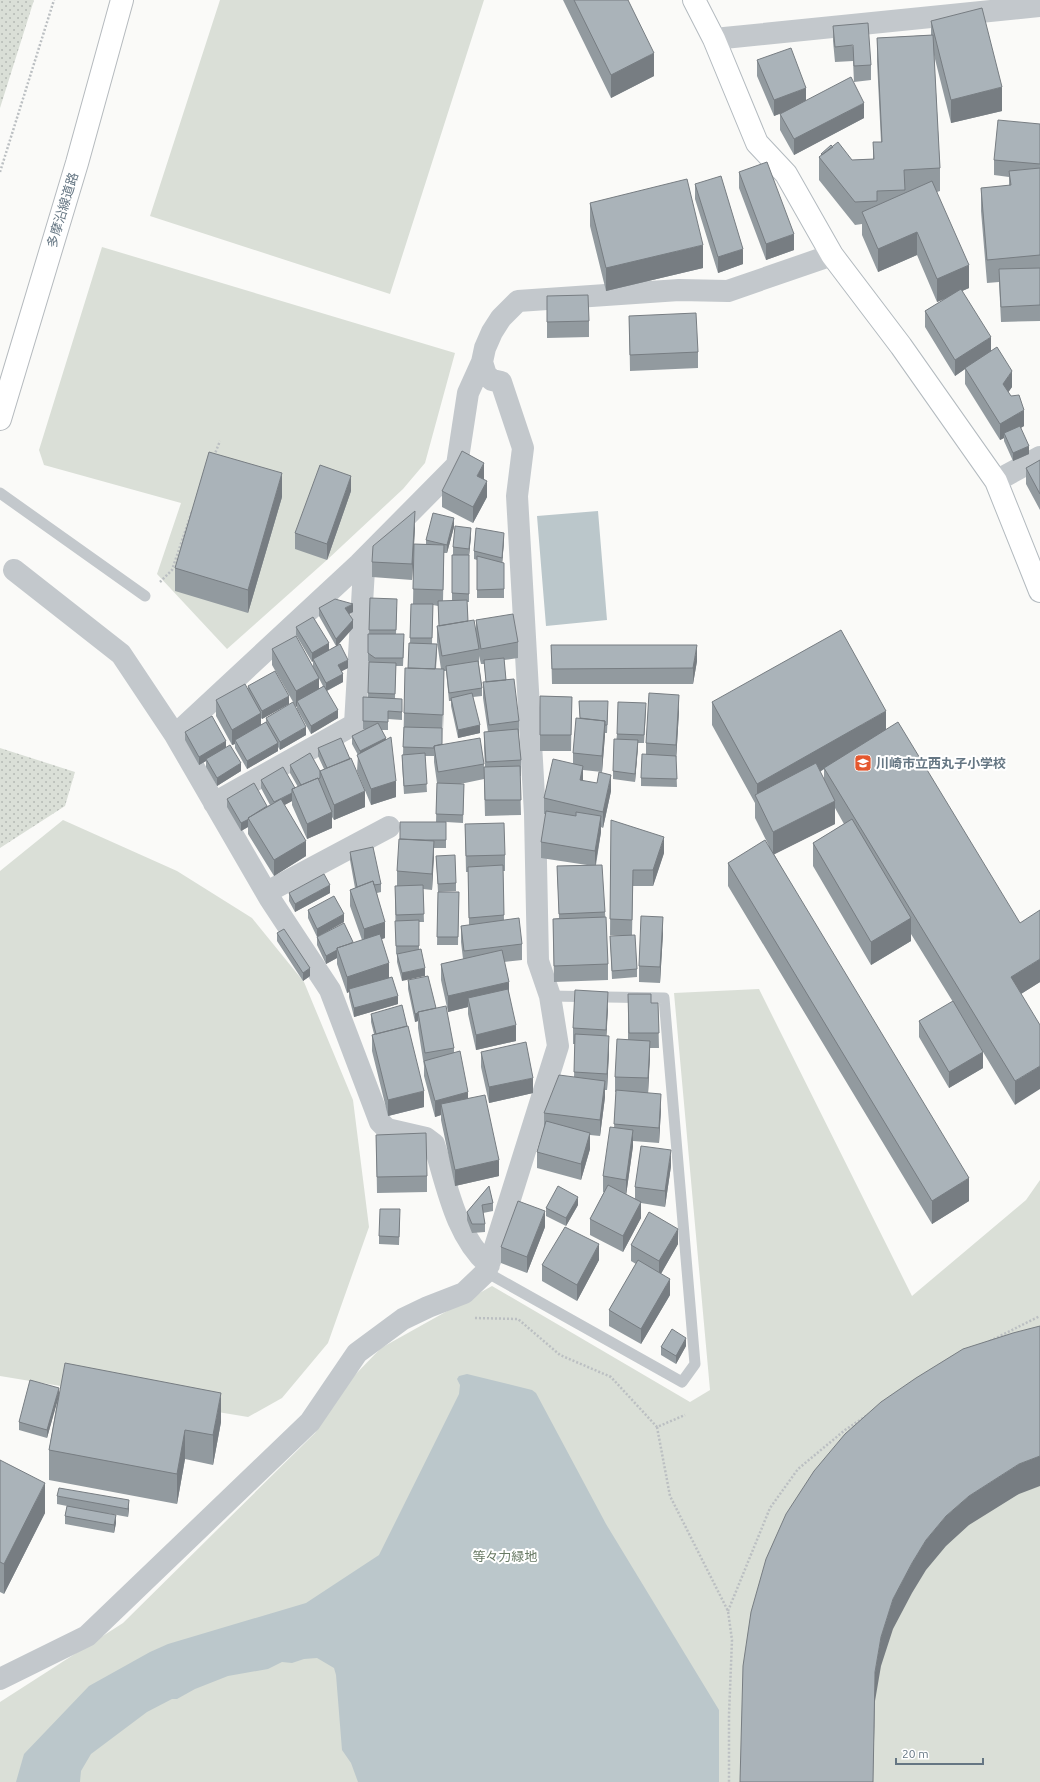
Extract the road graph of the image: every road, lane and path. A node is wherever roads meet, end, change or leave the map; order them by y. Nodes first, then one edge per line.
1 (54, 0) edge
2 (122, 0) edge
3 (694, 0) edge
4 (1040, 6) edge
5 (714, 39) junction
6 (0, 172) edge
7 (832, 255) junction
8 (482, 362) junction
9 (0, 419) edge
10 (220, 441) dead end
11 (1040, 457) edge
12 (212, 461) edge
13 (996, 481) junction
14 (0, 493) edge
15 (193, 510) edge
16 (359, 564) junction
17 (14, 570) dead end
18 (1040, 591) edge
19 (145, 596) joint
20 (175, 735) junction
21 (214, 803) junction
22 (389, 827) dead end
23 (267, 892) junction
24 (550, 996) junction
25 (487, 1268) junction
26 (1040, 1316) edge
27 (471, 1318) dead end
28 (986, 1343) edge
29 (875, 1409) edge
30 (685, 1415) dead end
31 (657, 1427) junction
32 (728, 1612) junction
33 (0, 1679) edge
34 (729, 1782) edge

1 - 6 path
2 - 9 street, 多摩沿線道路
3 - 5 street
4 - 5 street
5 - 7 street
7 - 8 street
7 - 13 street
8 - 16 street
8 - 24 street
10 - 12 path
11 - 13 street
13 - 18 street
14 - 19 lane
15 - 19 path
16 - 20 street
16 - 21 street
17 - 20 street
20 - 21 street
21 - 23 street
22 - 23 street
23 - 25 street
24 - 25 street
24 - 25 lane
25 - 33 street
26 - 28 path
27 - 31 path
29 - 32 path
30 - 31 path
31 - 32 path
32 - 34 path

